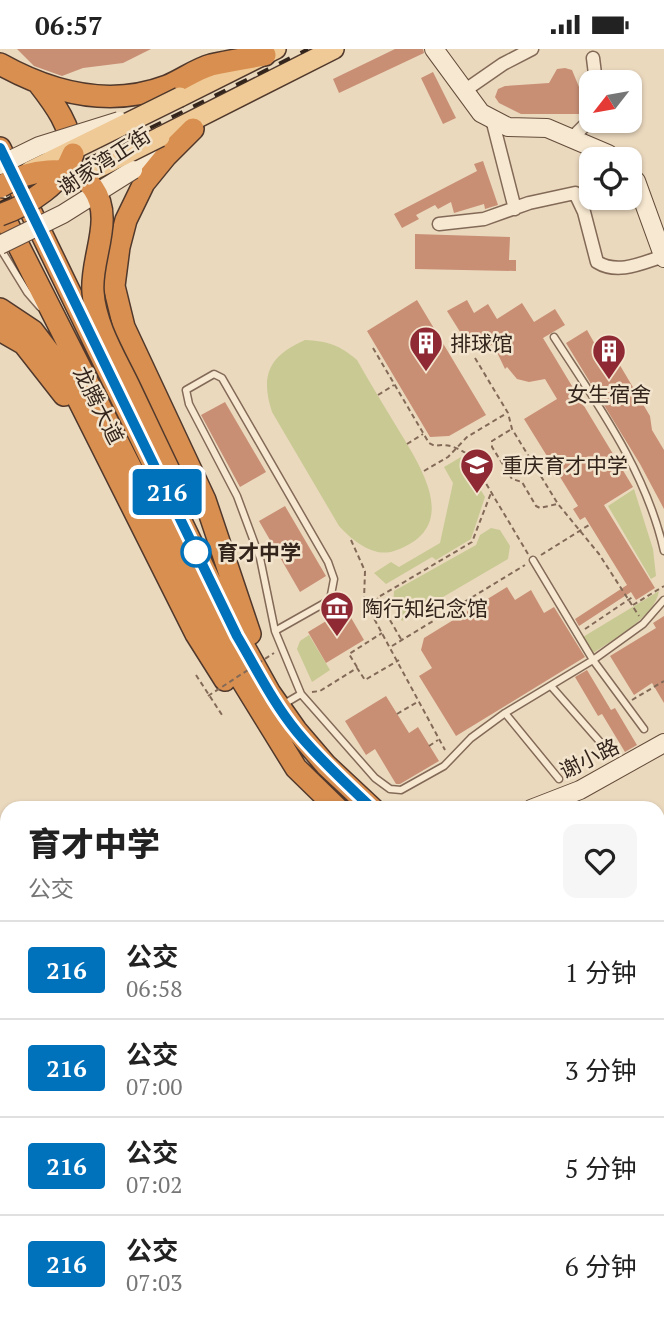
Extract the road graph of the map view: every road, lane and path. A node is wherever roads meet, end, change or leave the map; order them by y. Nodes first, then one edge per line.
1 (334, 49) edge
2 (434, 49) edge
3 (531, 49) edge
4 (271, 52) edge
5 (593, 58) dead end
6 (0, 64) edge
7 (594, 70) edge
8 (39, 83) junction
9 (464, 91) junction
10 (226, 104) junction
11 (492, 119) junction
12 (193, 129) junction
13 (579, 131) edge
14 (572, 138) junction
15 (592, 147) edge
16 (0, 148) edge
17 (1, 180) edge
18 (642, 197) edge
19 (515, 209) junction
20 (3, 213) edge
21 (439, 224) dead end
22 (0, 247) edge
23 (664, 257) edge
24 (0, 309) edge
25 (60, 328) junction
26 (0, 330) edge
27 (554, 337) dead end
28 (373, 348) dead end
29 (475, 358) dead end
30 (395, 385) junction
31 (378, 395) dead end
32 (508, 413) junction
33 (512, 429) junction
34 (424, 433) junction
35 (407, 444) dead end
36 (458, 448) junction
37 (424, 471) dead end
38 (491, 492) junction
39 (558, 504) junction
40 (589, 525) dead end
41 (579, 531) junction
42 (351, 540) dead end
43 (664, 551) edge
44 (533, 561) junction
45 (664, 586) edge
46 (634, 596) dead end
47 (628, 599) junction
48 (664, 600) edge
49 (632, 605) junction
50 (643, 624) junction
51 (275, 631) junction
52 (382, 633) junction
53 (250, 634) junction
54 (577, 635) junction
55 (401, 640) junction
56 (391, 647) junction
57 (222, 648) junction
58 (274, 653) dead end
59 (399, 660) junction
60 (593, 660) junction
61 (357, 667) junction
62 (196, 675) dead end
63 (664, 681) edge
64 (551, 686) junction
65 (320, 691) dead end
66 (234, 694) junction
67 (301, 694) junction
68 (208, 696) junction
69 (275, 700) junction
70 (420, 701) junction
71 (625, 704) junction
72 (505, 713) junction
73 (397, 714) dead end
74 (222, 715) dead end
75 (644, 729) dead end
76 (439, 740) junction
77 (664, 743) edge
78 (429, 745) dead end
79 (608, 751) dead end
80 (451, 760) junction
81 (296, 768) junction
82 (559, 779) dead end
83 (330, 801) edge
84 (364, 801) edge
85 (552, 801) edge

1 - 10 main road, 谢家湾正街
2 - 9 street
3 - 9 street
4 - 8 highway
4 - 17 main road, 谢家湾正街, bridge
5 - 7 street
6 - 8 highway
8 - 20 highway, bridge
9 - 11 street
10 - 12 street, 谢家湾正街
10 - 20 main road, 谢家湾正街, bridge
11 - 14 street
11 - 19 street
12 - 22 street, 谢家湾正街, bridge
12 - 53 highway
13 - 14 street
14 - 15 street
16 - 69 highway, 龙腾大道
17 - 53 highway, bridge
18 - 23 street
19 - 21 street
19 - 23 street
20 - 25 highway, 龙腾大道
22 - 25 lane
24 - 66 highway
25 - 57 highway, 龙腾大道
26 - 66 highway
27 - 43 lane
28 - 30 path
29 - 32 path
30 - 31 path
30 - 34 path
32 - 33 path
32 - 36 path
33 - 39 path
33 - 39 path
34 - 35 path
34 - 36 path
36 - 37 path
36 - 38 path
38 - 44 path
38 - 55 path
39 - 41 path
40 - 41 path
41 - 44 path
41 - 47 path
42 - 52 path
44 - 54 lane
44 - 55 path
45 - 49 path
46 - 47 path
47 - 49 path
47 - 54 path
48 - 50 lane
49 - 50 path
50 - 60 lane
51 - 51 lane
51 - 67 lane
52 - 56 path
52 - 61 path
53 - 69 highway
54 - 60 lane
55 - 56 path
56 - 59 path
57 - 66 highway
57 - 81 highway, 龙腾大道
58 - 68 path, bridge
59 - 61 path
59 - 70 path
60 - 64 lane
60 - 71 lane
61 - 65 path
62 - 68 path
63 - 71 path
64 - 72 lane
64 - 79 lane
66 - 81 highway
67 - 69 lane
67 - 80 lane
68 - 74 path
69 - 84 highway, 龙腾大道
70 - 73 path
70 - 76 path
71 - 75 lane
72 - 80 lane
72 - 82 lane
76 - 78 path
76 - 80 path
77 - 85 street, 谢小路
81 - 83 highway, 龙腾大道

